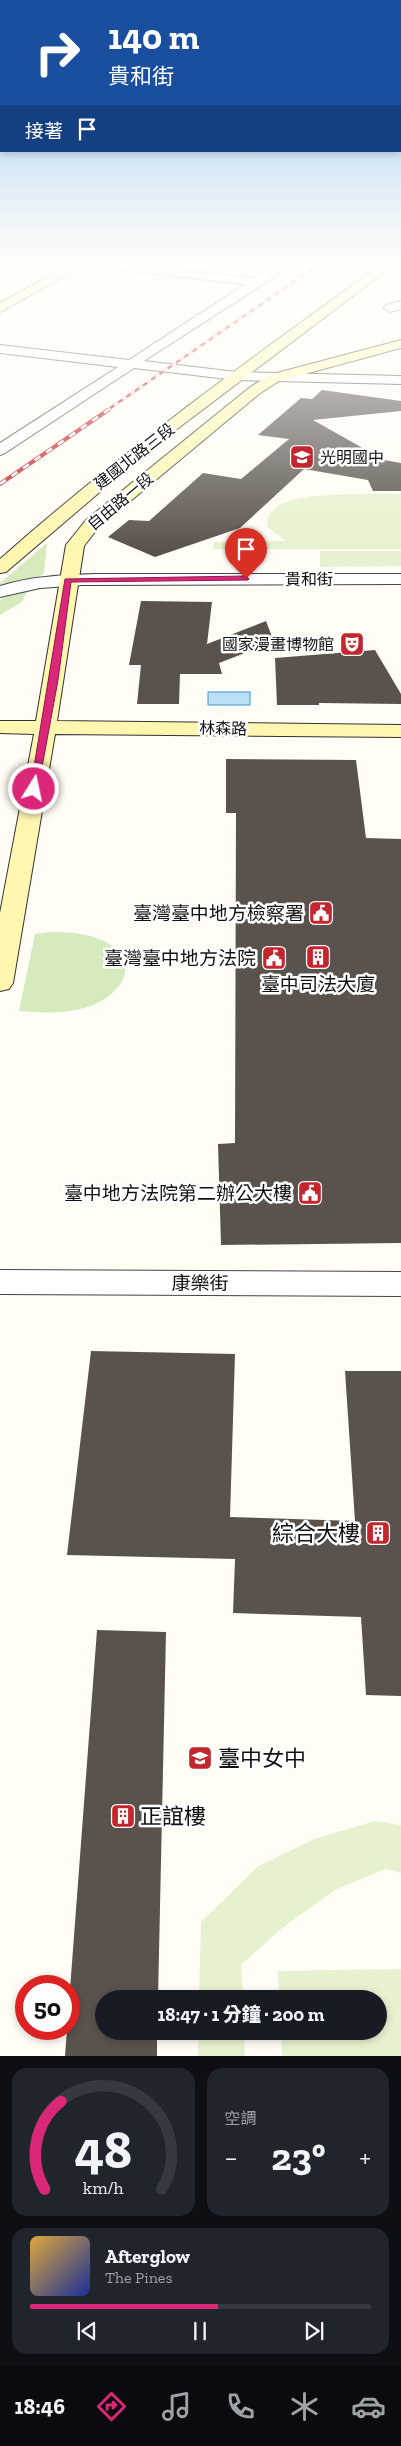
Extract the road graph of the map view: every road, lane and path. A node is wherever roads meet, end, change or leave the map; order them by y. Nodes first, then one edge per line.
1 (70, 357) edge
2 (143, 357) edge
3 (242, 357) edge
4 (262, 357) edge
5 (353, 357) edge
6 (132, 364) junction
7 (217, 375) junction
8 (236, 376) junction
9 (274, 378) junction
10 (401, 380) edge
11 (1, 449) edge
12 (64, 492) dead end
13 (0, 568) edge
14 (401, 579) edge
15 (68, 580) junction
16 (0, 592) edge
17 (0, 727) edge
18 (44, 728) junction
19 (401, 730) edge
20 (3, 949) edge
21 (0, 984) edge
22 (0, 1282) edge
23 (401, 1284) edge

1 - 6 street
2 - 6 street
3 - 7 street, 建國北路三段
4 - 8 street, 建國北路三段
5 - 9 street, 自由路一段
6 - 7 street
6 - 11 street
7 - 8 street
7 - 12 street, 建國北路三段
8 - 9 street
8 - 13 street, 建國北路三段
9 - 10 street
9 - 15 street, 自由路一段
14 - 15 street, 貴和街
15 - 16 street, 貴和街
15 - 18 street, 自由路一段
17 - 18 street, 林森路
18 - 19 street, 林森路
18 - 20 street, 自由路一段
20 - 21 street, 自由路一段
22 - 23 street, 康樂街

